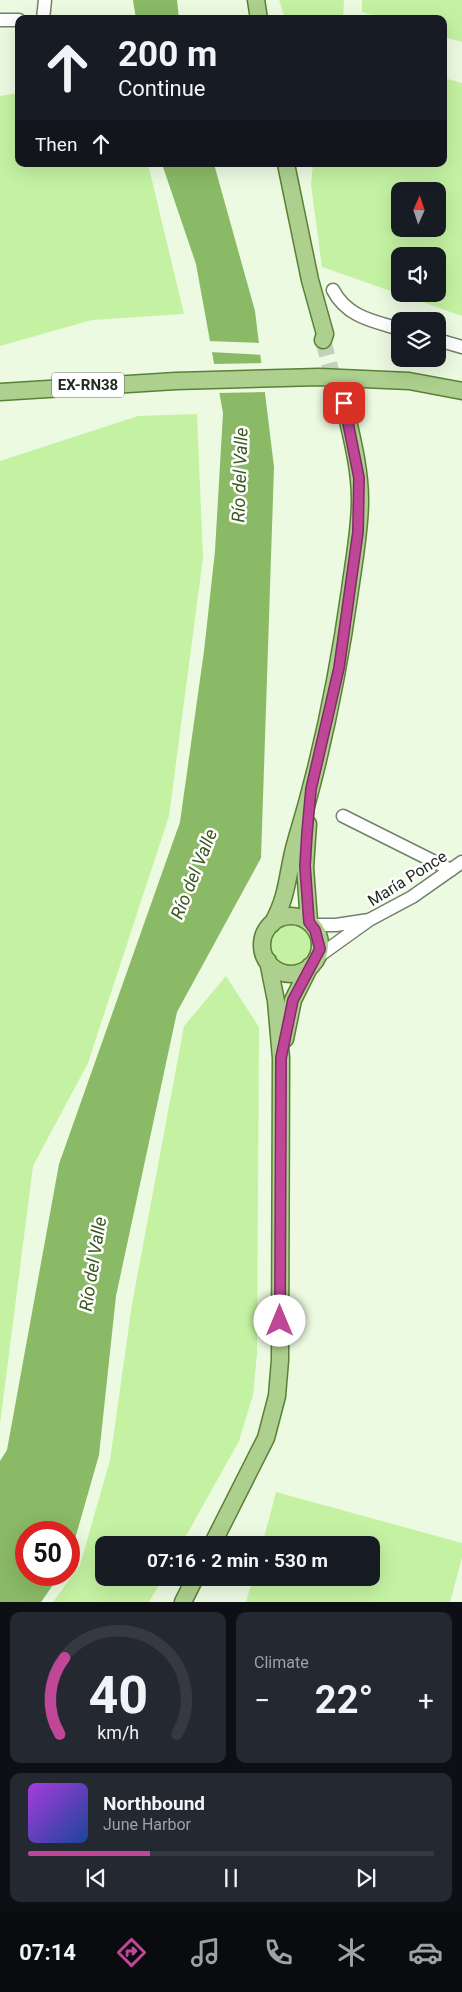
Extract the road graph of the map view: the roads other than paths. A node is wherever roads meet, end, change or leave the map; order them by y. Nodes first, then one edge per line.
1 (45, 0) edge
2 (256, 0) edge
3 (43, 15) edge
4 (258, 15) edge
5 (0, 20) edge
6 (15, 20) edge
7 (287, 167) edge
8 (333, 290) dead end
9 (391, 326) edge
10 (326, 337) tunnel mouth
11 (446, 342) edge
12 (462, 347) edge
13 (458, 391) edge
14 (0, 392) edge
15 (343, 398) tunnel mouth
16 (311, 789) junction
17 (343, 816) dead end
18 (462, 862) edge
19 (451, 870) junction
20 (369, 920) junction
21 (272, 924) junction
22 (310, 924) junction
23 (268, 962) junction
24 (313, 962) junction
25 (281, 1058) junction
26 (217, 1536) edge
27 (191, 1586) edge
28 (183, 1602) edge

1 - 3 street
2 - 4 main road
5 - 6 street
7 - 10 main road
8 - 9 street
11 - 12 street
13 - 14 main road, EX-RN38
15 - 16 main road
16 - 21 main road
16 - 22 main road
17 - 19 street
18 - 19 street, María Ponce
19 - 20 street, María Ponce
20 - 22 street, María Ponce
20 - 24 street, María Ponce
21 - 22 main road
21 - 23 main road
22 - 24 main road
23 - 24 main road
23 - 25 main road
24 - 25 main road
25 - 26 main road
27 - 28 main road

